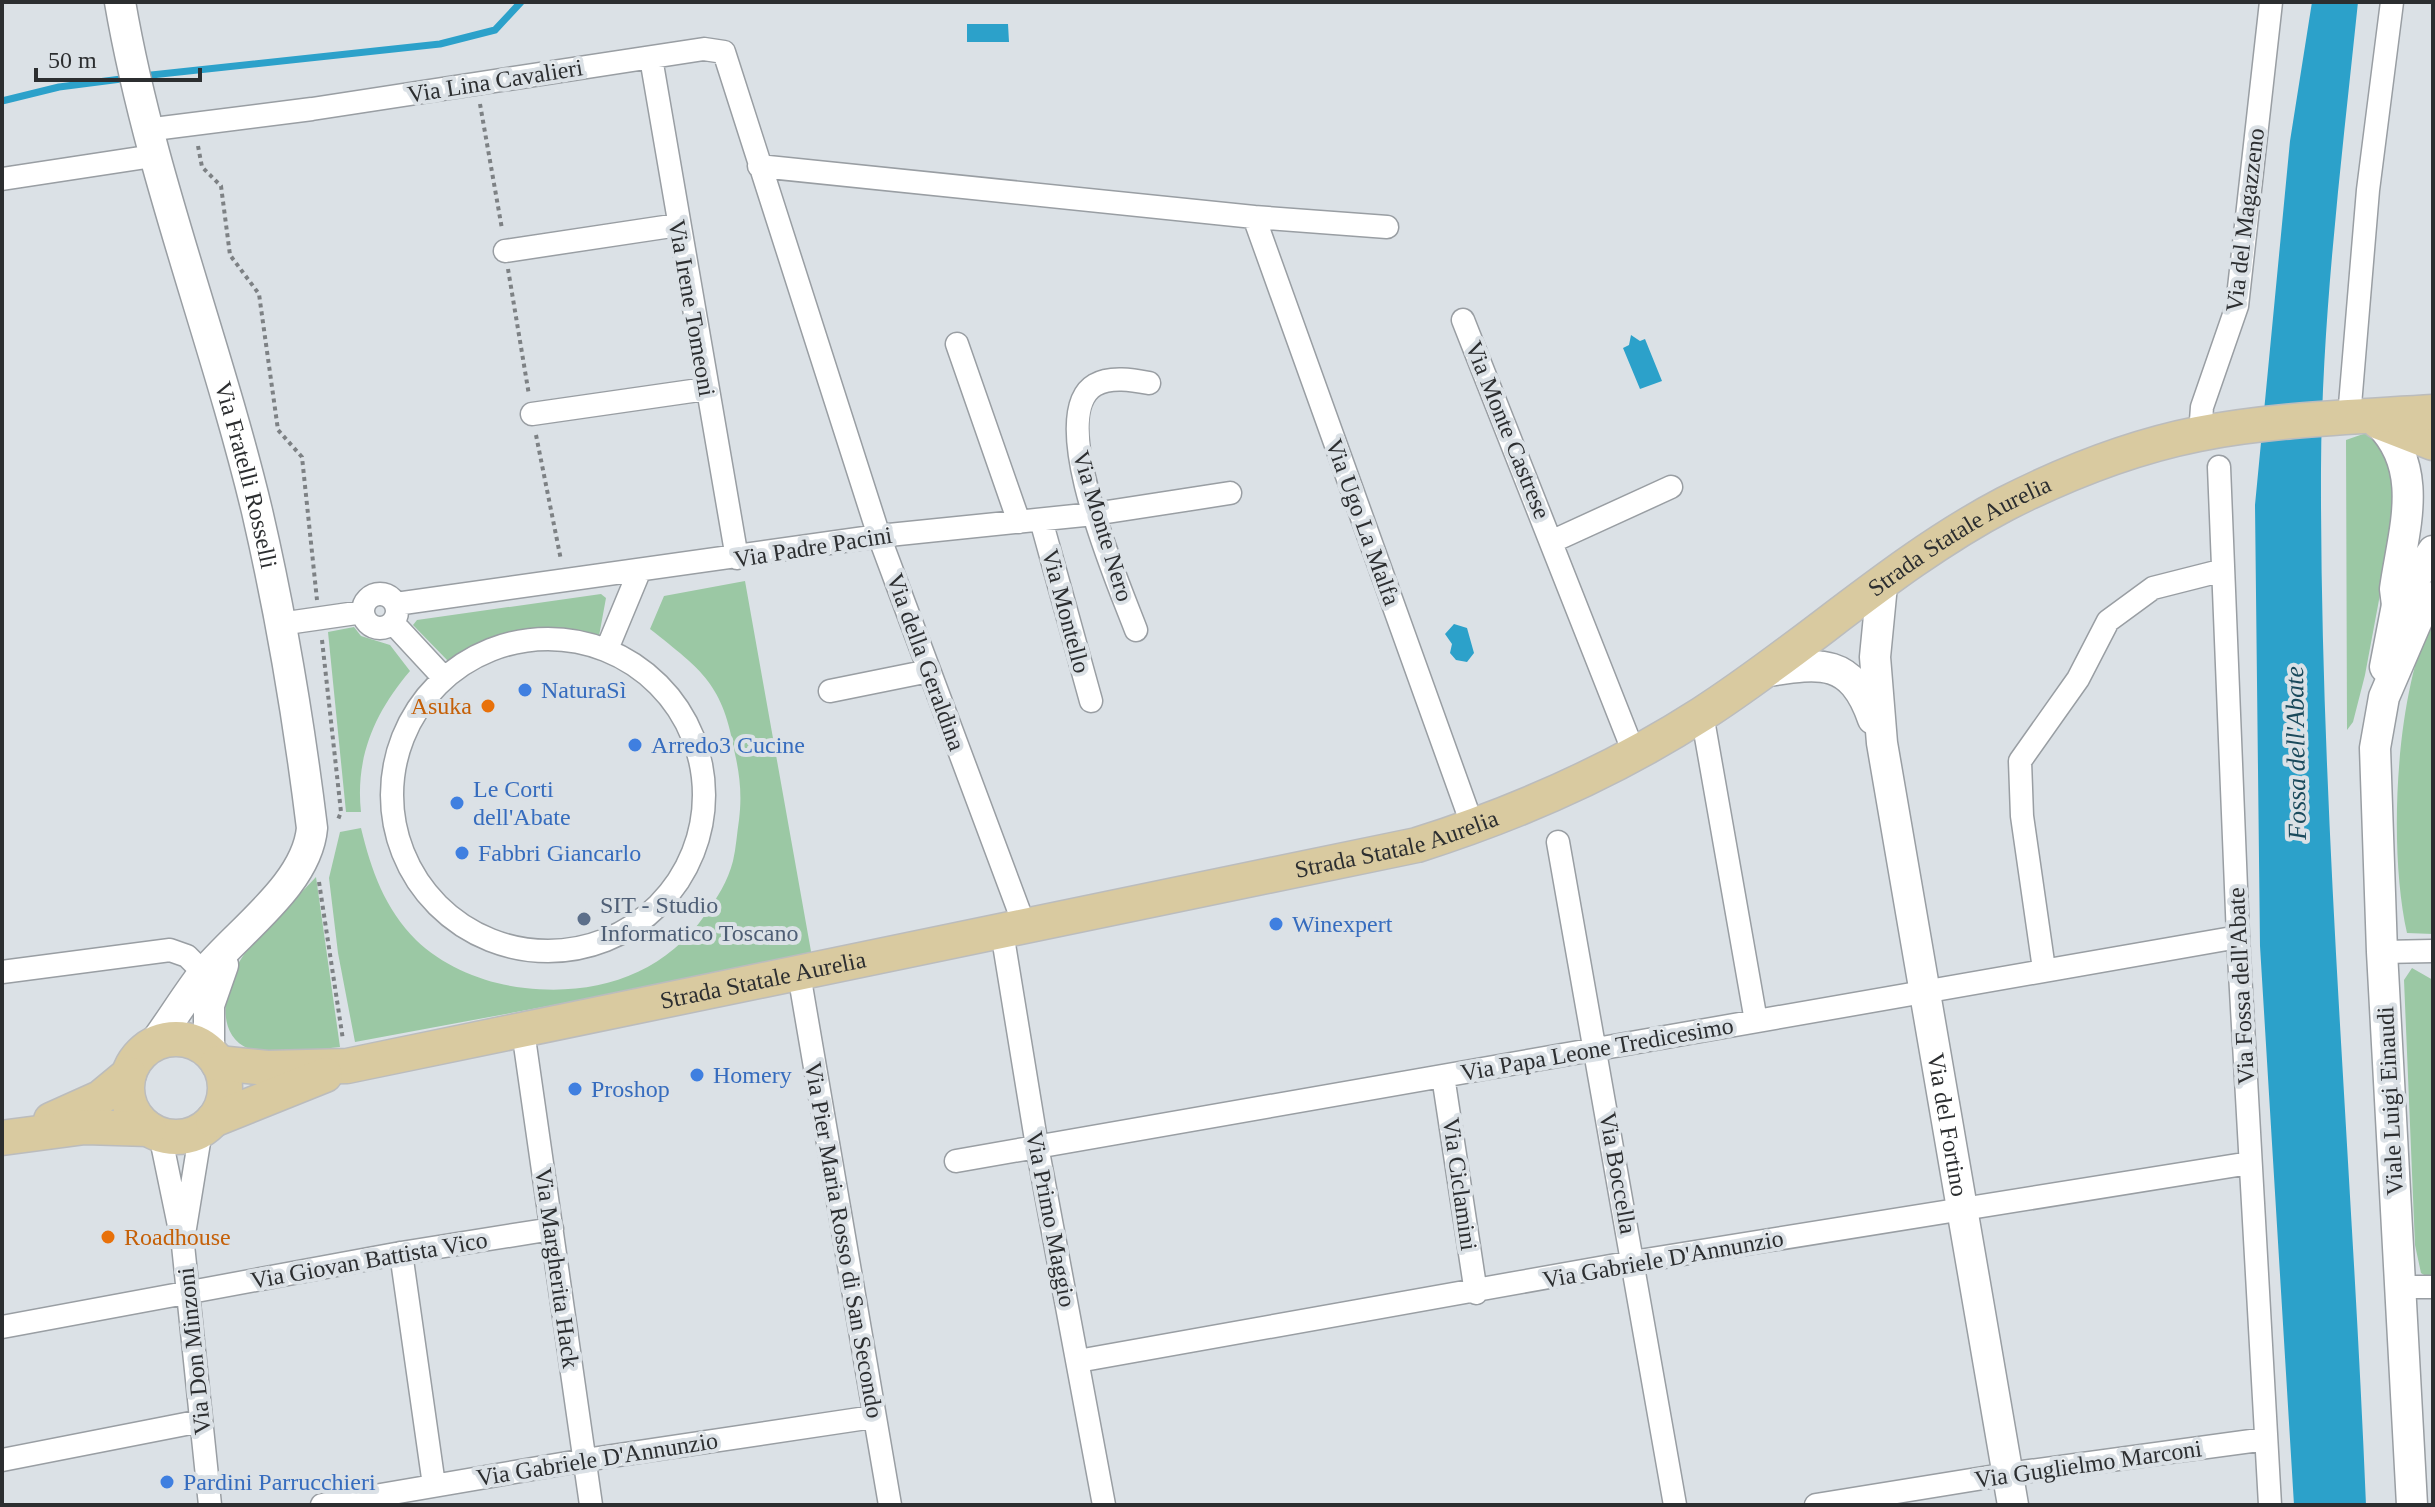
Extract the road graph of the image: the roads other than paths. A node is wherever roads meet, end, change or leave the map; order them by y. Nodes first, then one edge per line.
1 (120, 2) edge
2 (2271, 2) edge
3 (2392, 2) edge
4 (651, 58) junction
5 (150, 143) junction
6 (759, 166) junction
7 (2, 179) edge
8 (1254, 217) junction
9 (678, 225) junction
10 (1387, 227) dead end
11 (505, 251) road end
12 (1463, 320) dead end
13 (957, 344) dead end
14 (1149, 383) dead end
15 (706, 389) junction
16 (2433, 412) edge
17 (532, 414) road end
18 (2357, 419) junction
19 (2200, 434) junction
20 (2433, 443) edge
21 (2219, 467) dead end
22 (1671, 487) dead end
23 (1230, 493) dead end
24 (1094, 514) junction
25 (1030, 521) junction
26 (879, 536) junction
27 (1553, 541) junction
28 (2433, 551) edge
29 (737, 558) junction
30 (2220, 571) junction
31 (639, 572) junction
32 (1882, 585) junction
33 (2433, 597) edge
34 (2397, 605) junction
35 (395, 614) junction
36 (1830, 623) junction
37 (280, 624) junction
38 (1136, 630) dead end
39 (607, 649) junction
40 (1875, 657) junction
41 (929, 671) junction
42 (1760, 673) junction
43 (1845, 673) junction
44 (443, 677) junction
45 (830, 691) dead end
46 (2384, 697) junction
47 (1091, 701) dead end
48 (1702, 714) junction
49 (1882, 743) junction
50 (1634, 753) junction
51 (1473, 827) junction
52 (1558, 842) dead end
53 (1014, 929) junction
54 (240, 935) junction
55 (2238, 937) junction
56 (2433, 951) edge
57 (2382, 952) junction
58 (2044, 969) junction
59 (2, 972) edge
60 (204, 973) junction
61 (799, 974) junction
62 (1925, 991) junction
63 (1756, 1021) junction
64 (523, 1031) junction
65 (154, 1044) junction
66 (1596, 1051) junction
67 (213, 1057) junction
68 (346, 1059) junction
69 (129, 1074) junction
70 (1443, 1076) junction
71 (207, 1125) junction
72 (154, 1132) junction
73 (3, 1138) edge
74 (1037, 1146) junction
75 (956, 1161) dead end
76 (2250, 1163) junction
77 (1965, 1211) junction
78 (552, 1229) junction
79 (183, 1245) junction
80 (401, 1253) junction
81 (1633, 1262) junction
82 (2400, 1287) junction
83 (2433, 1287) edge
84 (186, 1293) junction
85 (1476, 1293) junction
86 (2, 1327) edge
87 (1078, 1361) junction
88 (873, 1417) junction
89 (201, 1421) junction
90 (2266, 1439) junction
91 (2, 1460) edge
92 (585, 1460) junction
93 (2008, 1474) junction
94 (434, 1485) junction
95 (210, 1505) edge
96 (322, 1505) edge
97 (591, 1505) edge
98 (890, 1505) edge
99 (1104, 1505) edge
100 (1675, 1505) edge
101 (1816, 1505) edge
102 (2013, 1505) edge
103 (2270, 1505) edge
104 (2412, 1505) edge

1 - 5 street, Via Fratelli Rosselli
2 - 19 street, Via del Magazzeno
3 - 18 street
4 - 5 street, Via Lina Cavalieri
4 - 6 street, Via Lina Cavalieri
4 - 9 street, Via Irene Tomeoni
5 - 7 street, Via Lina Cavalieri
5 - 37 street, Via Fratelli Rosselli
6 - 8 street
6 - 26 street, Via della Geraldina
8 - 10 street
8 - 51 street, Via Ugo La Malfa
9 - 11 street
9 - 15 street, Via Irene Tomeoni
12 - 27 street, Via Monte Castrese
13 - 25 street, Via Montello
14 - 24 street, Via Monte Nero
15 - 17 street
15 - 29 street, Via Irene Tomeoni
16 - 18 main road, Strada Statale Aurelia
18 - 19 main road, Strada Statale Aurelia
18 - 20 main road
18 - 34 street, Viale Luigi Einaudi
19 - 32 main road, Strada Statale Aurelia
21 - 30 street, Via Fossa dell'Abate
22 - 27 street, Via Monte Castrese
23 - 24 street, Via Padre Pacini
24 - 25 street, Via Padre Pacini
24 - 38 street, Via Monte Nero
25 - 26 street, Via Padre Pacini
25 - 47 street, Via Montello
26 - 29 street, Via Padre Pacini
26 - 41 street, Via della Geraldina
27 - 50 street, Via Monte Castrese
28 - 34 street, Viale Luigi Einaudi
29 - 31 street, Via Padre Pacini
30 - 55 street, Via Fossa dell'Abate
30 - 58 street
31 - 35 street, Via Padre Pacini
31 - 39 street
32 - 36 main road, Strada Statale Aurelia
32 - 40 street, Via del Fortino
33 - 46 street, Viale Luigi Einaudi
34 - 46 street, Viale Luigi Einaudi
35 - 37 street, Via Padre Pacini
35 - 44 street
36 - 40 street
36 - 42 main road, Strada Statale Aurelia
36 - 43 street, Via del Fortino
37 - 54 street, Via Fratelli Rosselli
39 - 44 street
39 - 44 street
40 - 49 street, Via del Fortino
41 - 45 street
41 - 53 street, Via della Geraldina
42 - 43 street
42 - 48 main road, Strada Statale Aurelia
43 - 49 street, Via del Fortino
46 - 57 street, Viale Luigi Einaudi
48 - 50 main road, Strada Statale Aurelia
48 - 63 street
49 - 62 street, Via del Fortino
50 - 51 main road, Strada Statale Aurelia
51 - 53 main road, Strada Statale Aurelia
52 - 66 street, Via Boccella
53 - 61 main road, Strada Statale Aurelia
53 - 74 street, Via Primo Maggio
54 - 60 street, Via Fratelli Rosselli
54 - 67 street, Via Fratelli Rosselli
55 - 58 street, Via Papa Leone Tredicesimo
55 - 76 street, Via Fossa dell'Abate
56 - 57 street
57 - 82 street, Viale Luigi Einaudi
58 - 62 street, Via Papa Leone Tredicesimo
59 - 60 street
60 - 65 street, Via Fratelli Rosselli
61 - 64 main road, Strada Statale Aurelia
61 - 88 street, Via Pier Maria Rosso di San Secondo
62 - 63 street, Via Papa Leone Tredicesimo
62 - 77 street, Via del Fortino
63 - 66 street, Via Papa Leone Tredicesimo
64 - 68 main road, Strada Statale Aurelia
64 - 78 street, Via Margherita Hack
65 - 67 main road
65 - 69 main road
66 - 70 street, Via Papa Leone Tredicesimo
66 - 81 street, Via Boccella
67 - 68 main road, Strada Statale Aurelia
67 - 71 main road
68 - 71 main road, Strada Statale Aurelia
69 - 72 main road
69 - 73 main road
70 - 74 street, Via Papa Leone Tredicesimo
70 - 85 street, Via Ciclamini
71 - 72 main road
71 - 79 street, Via Don Minzoni
72 - 73 main road
72 - 79 street, Via Don Minzoni
74 - 75 street, Via Papa Leone Tredicesimo
74 - 87 street, Via Primo Maggio
76 - 77 street, Via Gabriele D'Annunzio
76 - 90 street, Via Fossa dell'Abate
77 - 81 street, Via Gabriele D'Annunzio
77 - 93 street, Via del Fortino
78 - 80 street, Via Giovan Battista Vico
78 - 92 street, Via Margherita Hack
79 - 84 street, Via Don Minzoni
80 - 84 street, Via Giovan Battista Vico
80 - 94 street
81 - 85 street, Via Gabriele D'Annunzio
81 - 100 street, Via Boccella
82 - 83 street
82 - 104 street, Viale Luigi Einaudi
84 - 86 street, Via Giovan Battista Vico
84 - 89 street, Via Don Minzoni
85 - 87 street, Via Gabriele D'Annunzio
87 - 99 street, Via Primo Maggio
88 - 92 street, Via Gabriele D'Annunzio
88 - 98 street, Via Pier Maria Rosso di San Secondo
89 - 91 street
89 - 95 street, Via Don Minzoni
90 - 93 street, Via Guglielmo Marconi
90 - 103 street, Via Fossa dell'Abate
92 - 94 street, Via Gabriele D'Annunzio
92 - 97 street, Via Margherita Hack
93 - 101 street, Via Guglielmo Marconi
93 - 102 street, Via del Fortino
94 - 96 street, Via Gabriele D'Annunzio

